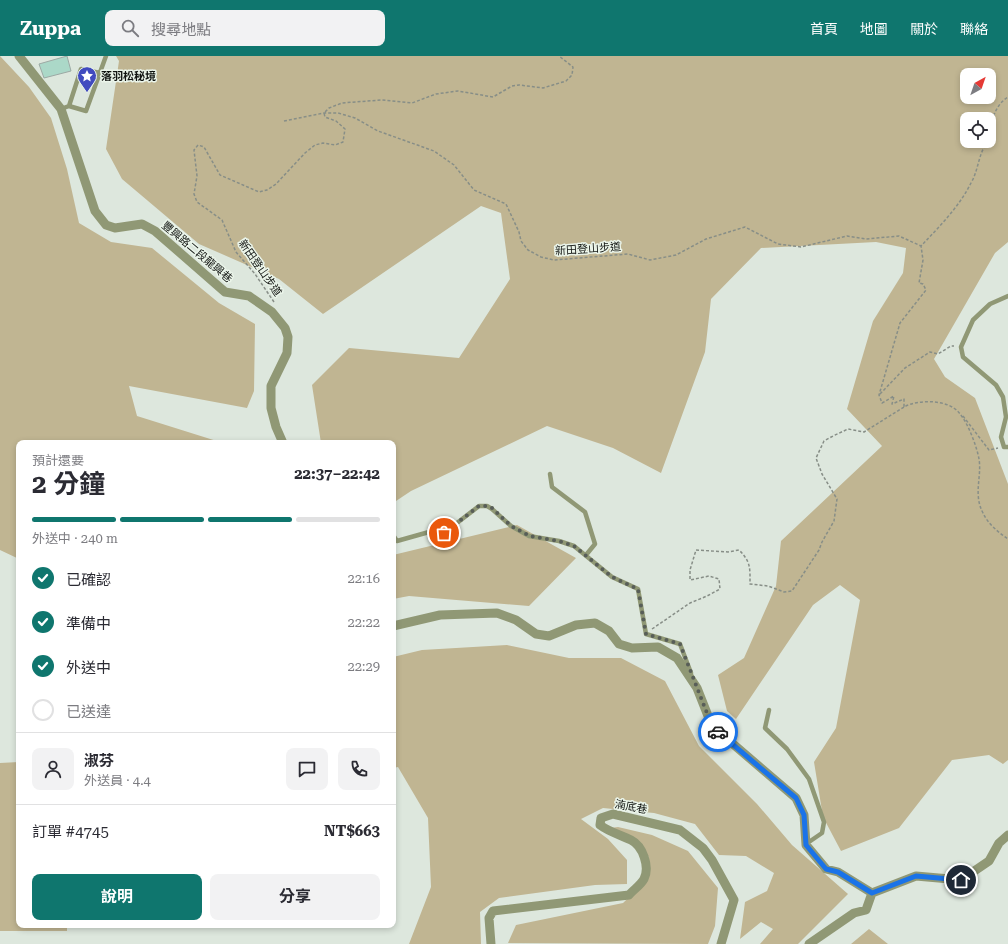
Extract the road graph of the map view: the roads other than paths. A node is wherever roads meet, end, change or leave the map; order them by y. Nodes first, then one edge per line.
1 (19, 56) edge
2 (106, 56) edge
3 (100, 73) junction
4 (65, 108) junction
5 (1008, 296) edge
6 (282, 440) edge
7 (1006, 447) edge
8 (550, 474) dead end
9 (396, 540) edge
10 (586, 555) junction
11 (396, 625) edge
12 (697, 688) junction
13 (769, 710) dead end
14 (1008, 835) edge
15 (806, 845) junction
16 (872, 893) junction
17 (491, 944) edge
18 (721, 944) edge
19 (809, 944) edge

1 - 4 street, 豐興路二段龍興巷
2 - 3 lane
3 - 4 lane
3 - 4 lane
4 - 6 street, 豐興路二段龍興巷
5 - 7 lane
8 - 10 lane
9 - 10 lane
10 - 12 lane
11 - 12 street
12 - 15 street
13 - 15 lane
14 - 16 street
15 - 16 street
16 - 19 street
17 - 18 street, 湳底巷

